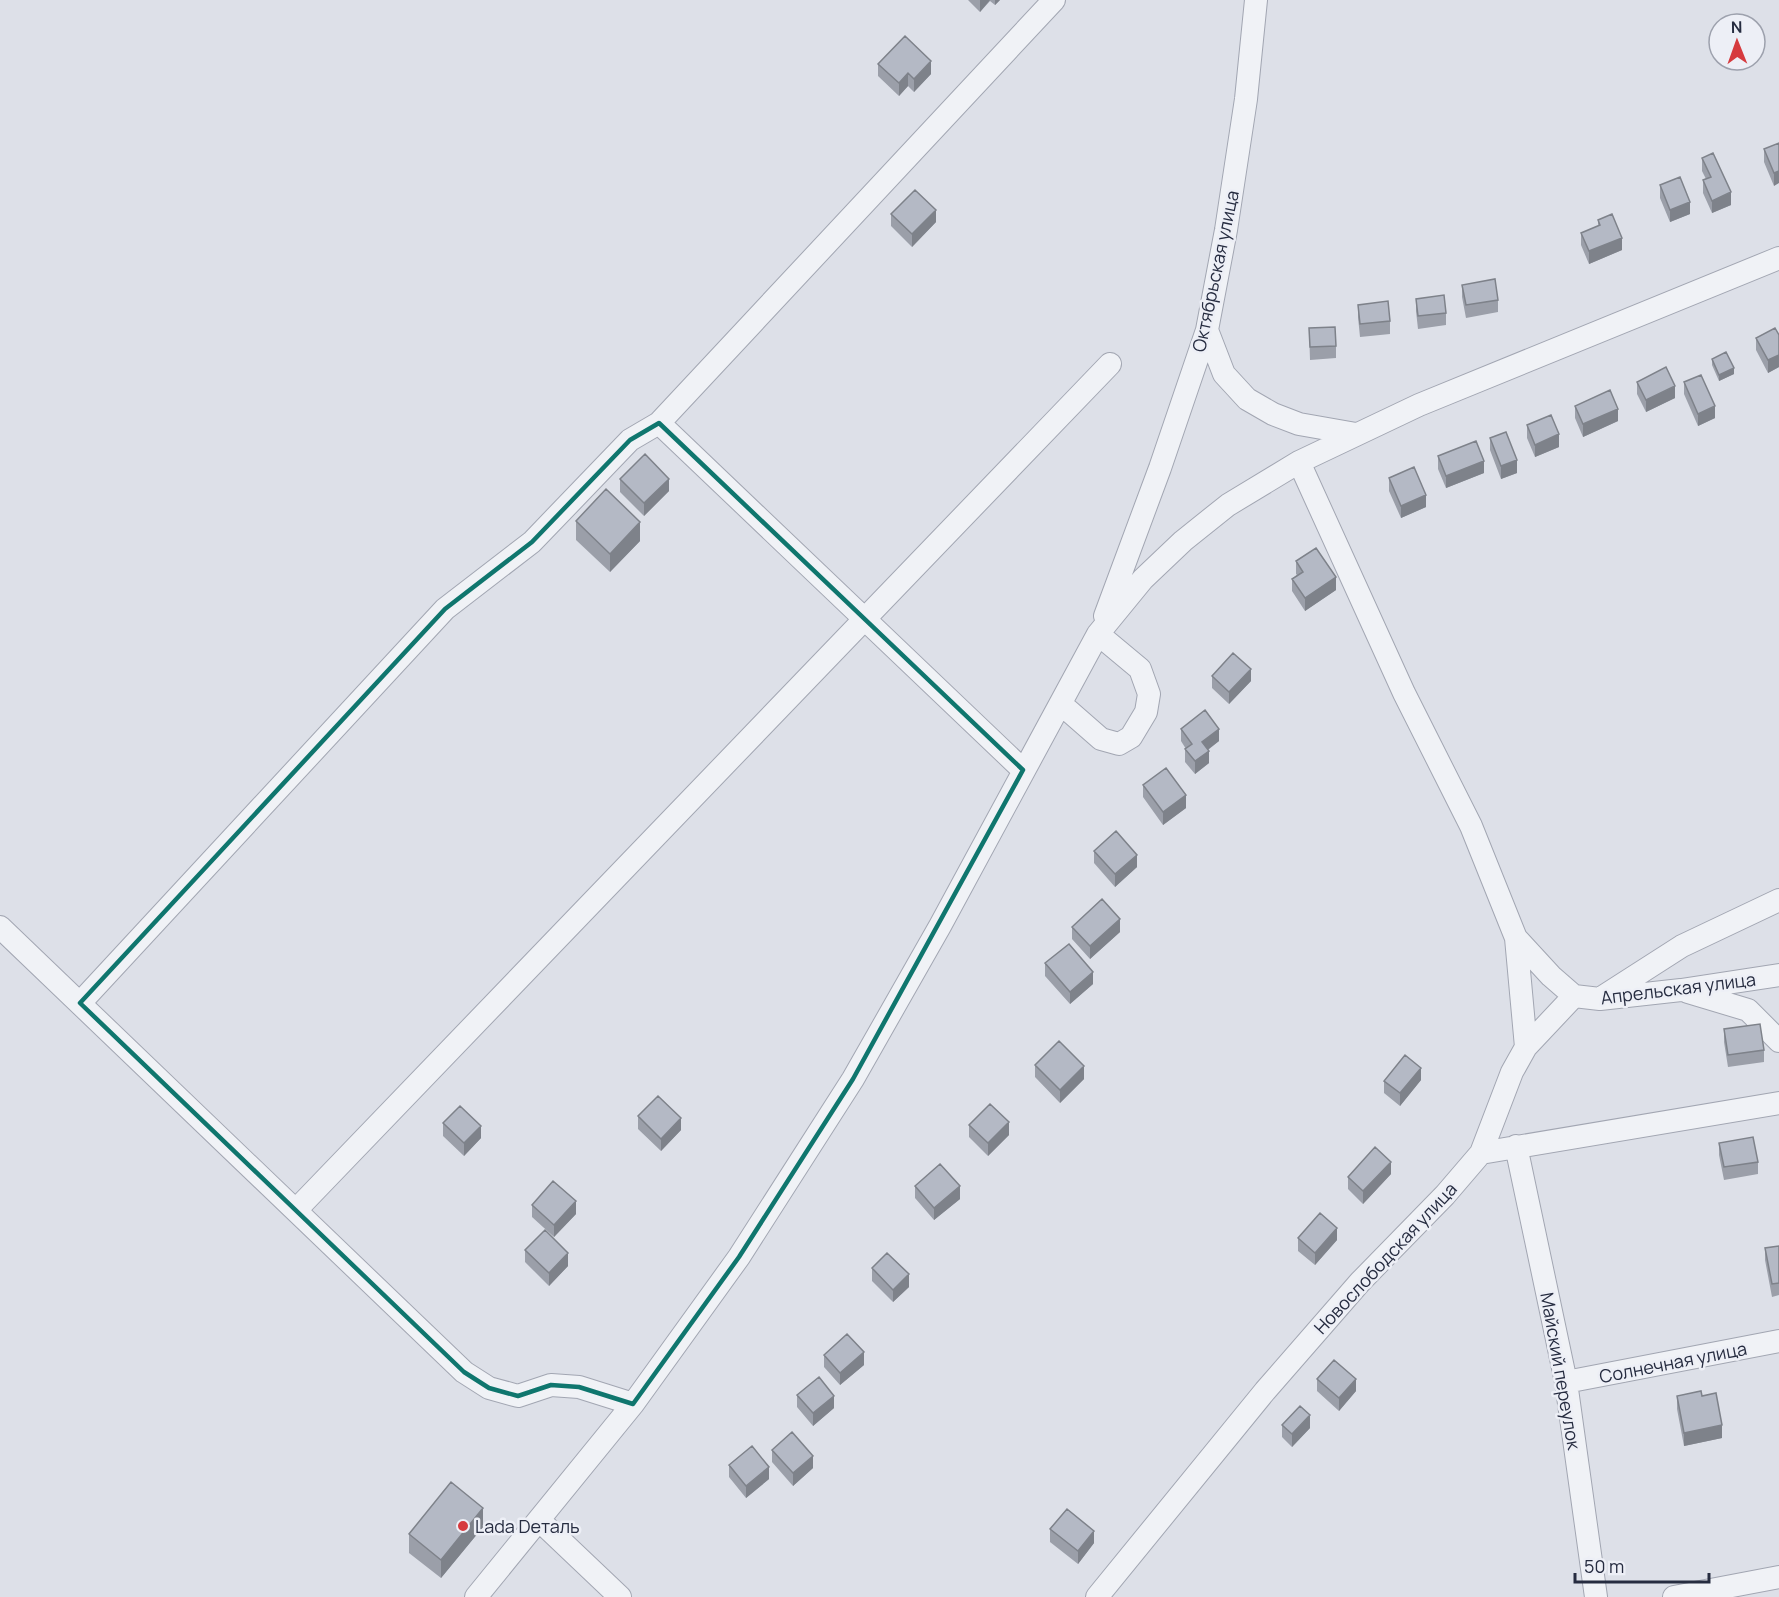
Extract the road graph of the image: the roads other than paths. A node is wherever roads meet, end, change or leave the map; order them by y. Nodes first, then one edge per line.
1 (1054, 0) edge
2 (1256, 0) edge
3 (1779, 258) edge
4 (1207, 330) junction
5 (1110, 364) dead end
6 (659, 423) junction
7 (1356, 434) junction
8 (1299, 462) junction
9 (865, 620) junction
10 (1098, 634) junction
11 (1060, 704) junction
12 (1023, 770) junction
13 (1779, 900) edge
14 (0, 927) edge
15 (1516, 938) junction
16 (1779, 975) edge
17 (1681, 990) junction
18 (1574, 996) junction
19 (1600, 999) junction
20 (80, 1003) junction
21 (1779, 1041) edge
22 (1526, 1047) junction
23 (1779, 1103) edge
24 (1516, 1146) junction
25 (1482, 1153) junction
26 (296, 1210) junction
27 (1779, 1341) edge
28 (1566, 1382) junction
29 (633, 1404) junction
30 (539, 1520) junction
31 (1779, 1577) edge
32 (484, 1595) edge
33 (620, 1597) edge
34 (1097, 1597) edge
35 (1596, 1597) edge
36 (1674, 1597) edge

1 - 6 street
2 - 4 street, Октябрьская улица
3 - 7 street
4 - 7 street
4 - 10 street, Октябрьская улица
5 - 9 street
6 - 9 street
6 - 20 street
7 - 8 street
8 - 10 street
8 - 15 street
9 - 12 street
9 - 26 street
10 - 11 street
10 - 11 street
11 - 12 street
12 - 29 street
13 - 19 street
14 - 20 street
15 - 18 street
15 - 22 street
16 - 17 street, Апрельская улица
17 - 19 street, Апрельская улица
17 - 21 street
18 - 19 street, Апрельская улица
18 - 22 street, Апрельская улица
20 - 26 street
22 - 25 street, Апрельская улица
23 - 24 street
24 - 25 street
24 - 28 street, Майский переулок
25 - 34 street, Новослободская улица
26 - 29 street
27 - 28 street, Солнечная улица
28 - 35 street, Майский переулок
29 - 30 street
30 - 32 street
30 - 33 street
31 - 36 street

